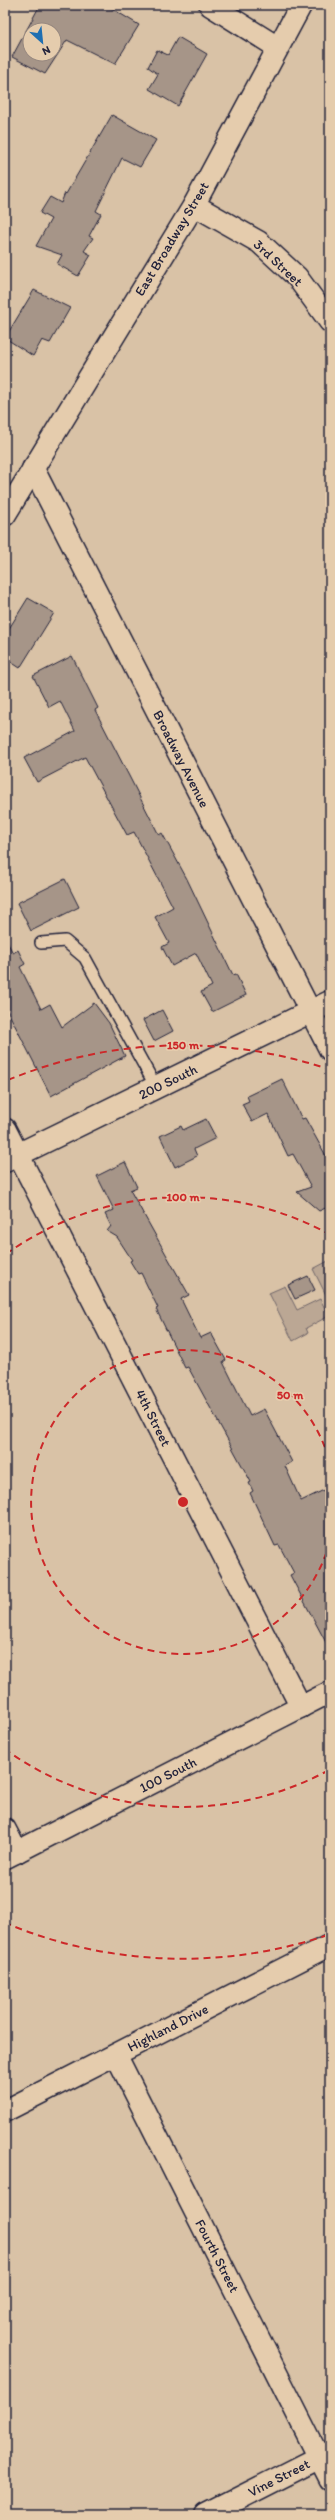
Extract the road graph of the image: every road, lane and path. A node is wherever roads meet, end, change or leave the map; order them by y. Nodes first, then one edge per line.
1 (210, 5) edge
2 (302, 5) edge
3 (277, 47) junction
4 (194, 206) junction
5 (330, 322) edge
6 (33, 468) junction
7 (5, 515) edge
8 (41, 943) dead end
9 (330, 1002) edge
10 (311, 1012) junction
11 (330, 1050) edge
12 (156, 1087) junction
13 (5, 1129) edge
14 (12, 1157) edge
15 (330, 1692) edge
16 (301, 1707) junction
17 (5, 1829) edge
18 (11, 1855) edge
19 (330, 1945) edge
20 (116, 2055) junction
21 (5, 2111) edge
22 (324, 2454) edge
23 (330, 2479) edge
24 (206, 2515) edge

1 - 3 street
2 - 3 street, East Broadway Street
3 - 4 street, East Broadway Street
4 - 5 street, 3rd Street
4 - 6 street, East Broadway Street
6 - 7 street
6 - 10 street, Broadway Avenue
8 - 12 lane
9 - 10 street, 200 South
10 - 11 street, Broadway Avenue
10 - 12 street, 200 South
12 - 14 street, 200 South
13 - 14 street, 4th Street
14 - 16 street, 4th Street
15 - 16 street, 100 South
16 - 18 street, 100 South
17 - 18 street
19 - 20 street, Highland Drive
20 - 21 street, Highland Drive
20 - 22 street, Fourth Street
22 - 23 street, Fourth Street
22 - 24 street, Vine Street

